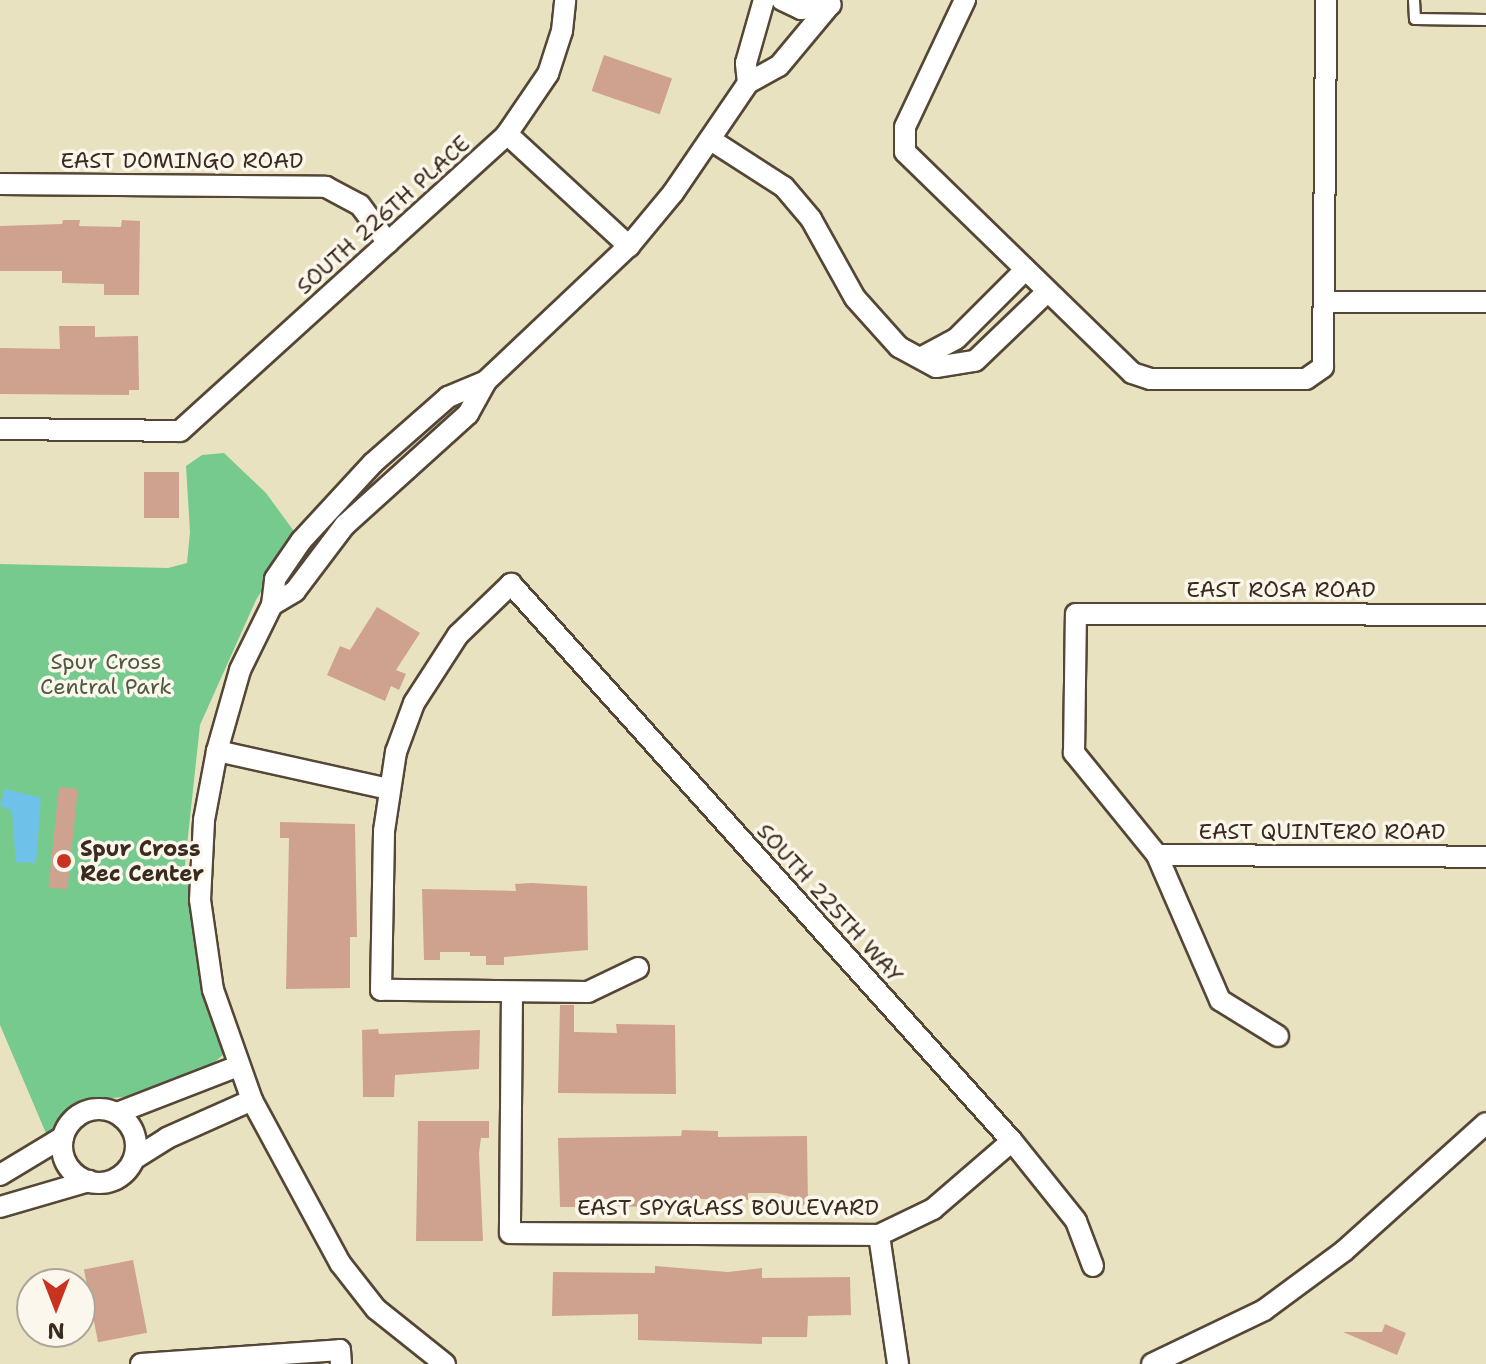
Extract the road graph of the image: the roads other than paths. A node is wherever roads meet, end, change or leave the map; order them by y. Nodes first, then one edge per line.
1 (565, 0) edge
2 (764, 0) edge
3 (782, 0) edge
4 (965, 0) edge
5 (1326, 0) edge
6 (1414, 0) edge
7 (834, 3) edge
8 (1486, 20) edge
9 (748, 83) junction
10 (507, 134) junction
11 (711, 140) junction
12 (0, 184) edge
13 (388, 243) junction
14 (629, 246) junction
15 (1025, 270) junction
16 (1047, 292) junction
17 (1324, 302) junction
18 (1486, 302) edge
19 (922, 357) junction
20 (0, 429) edge
21 (1486, 615) edge
22 (217, 751) junction
23 (388, 789) junction
24 (1157, 855) junction
25 (1486, 857) edge
26 (638, 968) dead end
27 (512, 993) junction
28 (1278, 1036) dead end
29 (244, 1083) junction
30 (117, 1113) junction
31 (1486, 1123) edge
32 (63, 1137) junction
33 (1012, 1141) junction
34 (134, 1159) junction
35 (0, 1175) edge
36 (89, 1181) junction
37 (0, 1207) edge
38 (879, 1235) junction
39 (1093, 1266) dead end
40 (340, 1357) edge
41 (141, 1364) edge
42 (445, 1364) edge
43 (898, 1364) edge
44 (1152, 1364) edge

1 - 10 street, SOUTH 226TH PLACE
2 - 9 street
3 - 7 street
4 - 15 street
5 - 17 street
6 - 8 lane
7 - 9 street
9 - 11 street
10 - 13 street, SOUTH 226TH PLACE
10 - 14 street
11 - 14 street
11 - 19 street
12 - 13 street, EAST DOMINGO ROAD
13 - 20 street, SOUTH 226TH PLACE
14 - 22 street
15 - 16 street
15 - 19 street
16 - 17 street
16 - 19 street
17 - 18 street
21 - 24 street, EAST ROSA ROAD
22 - 23 street
22 - 29 street
23 - 27 street
23 - 33 street, SOUTH 225TH WAY
24 - 25 street, EAST QUINTERO ROAD
24 - 28 street
26 - 27 street
27 - 38 street, EAST SPYGLASS BOULEVARD
29 - 30 street
29 - 34 street
29 - 42 street
30 - 32 street
30 - 34 street
31 - 44 street
32 - 35 street
32 - 36 street
33 - 38 street, EAST SPYGLASS BOULEVARD
33 - 39 street, SOUTH 225TH WAY
34 - 36 street
36 - 37 street
38 - 43 street
40 - 41 street

